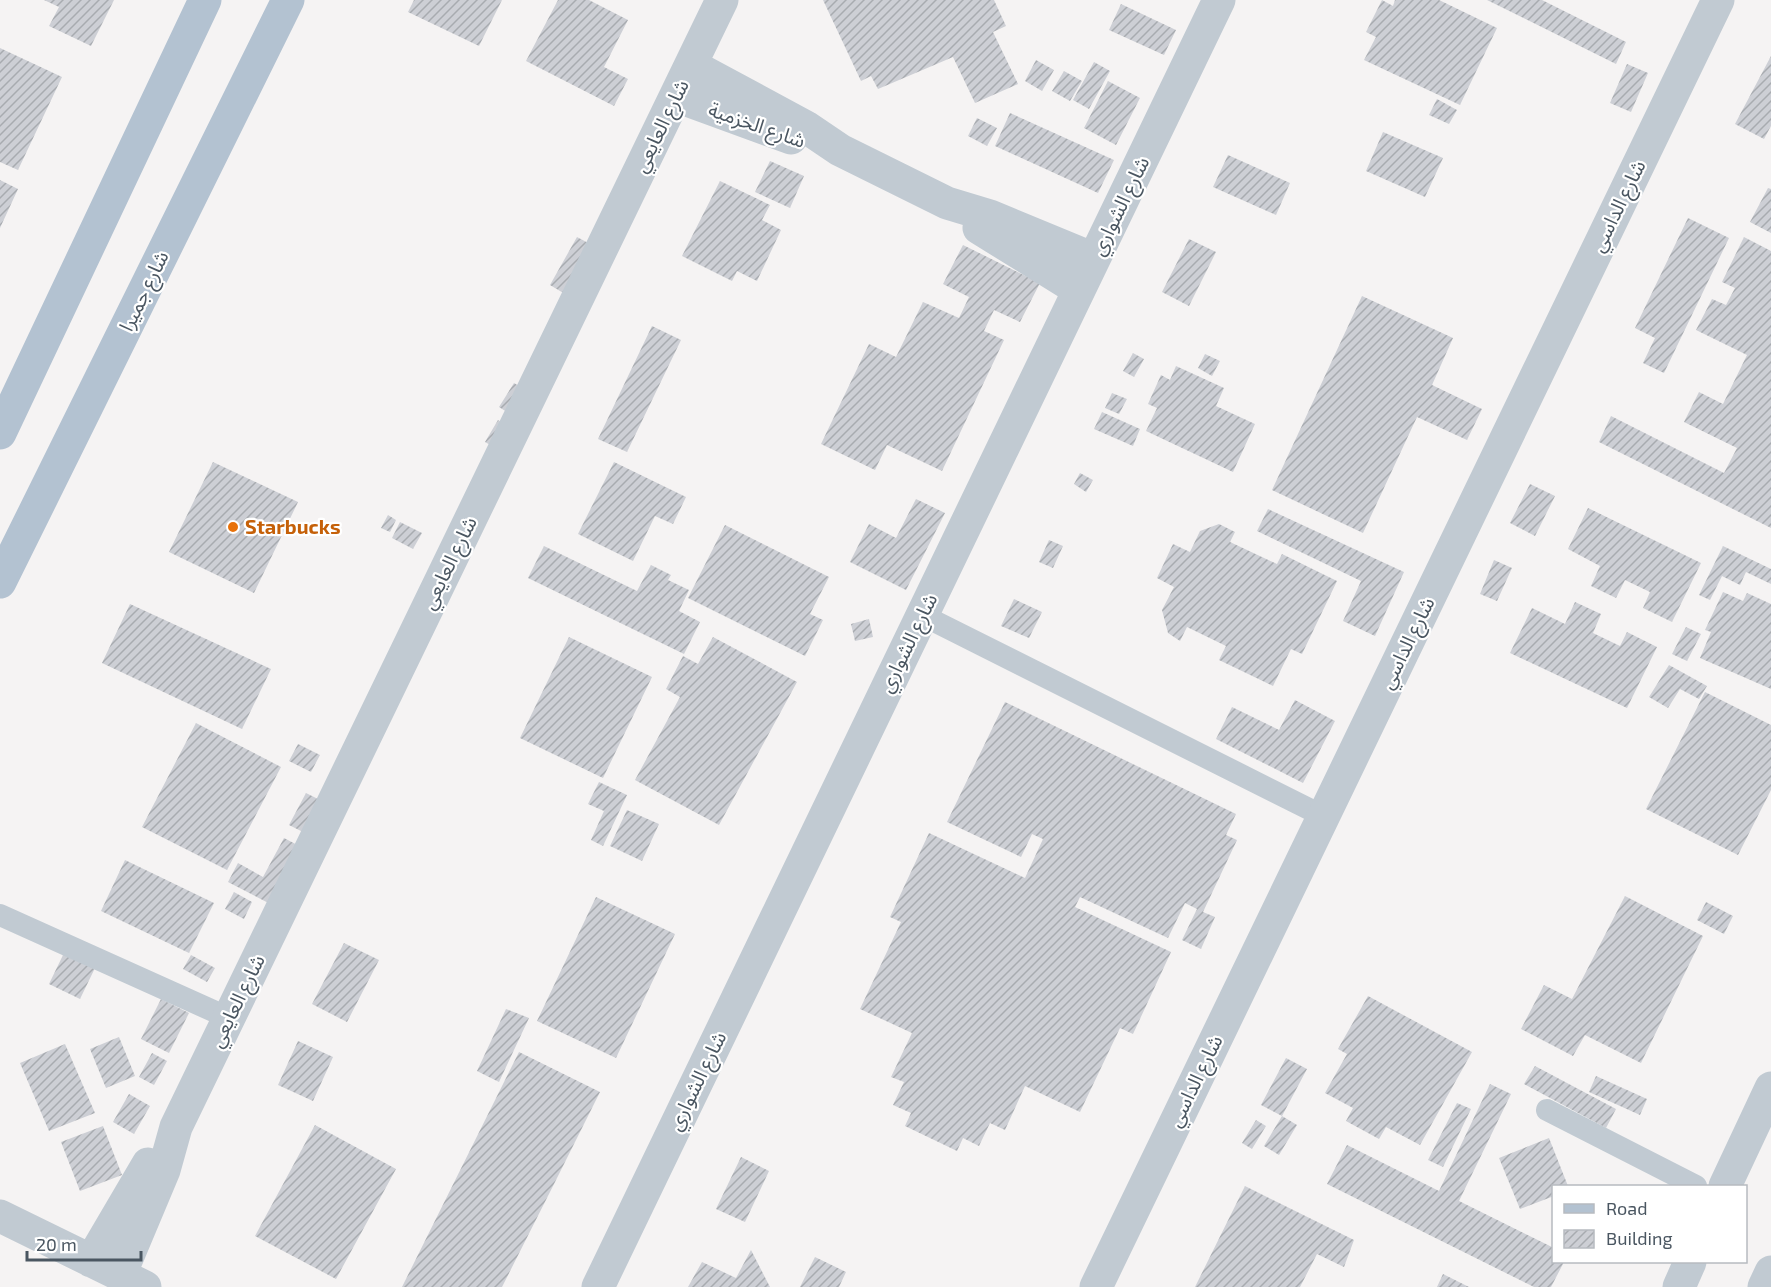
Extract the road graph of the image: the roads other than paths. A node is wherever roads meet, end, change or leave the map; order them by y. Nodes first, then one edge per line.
1 (205, 0) edge
2 (288, 0) edge
3 (722, 0) edge
4 (1219, 0) edge
5 (1718, 0) edge
6 (691, 65) junction
7 (676, 96) junction
8 (840, 150) junction
9 (947, 203) junction
10 (1094, 259) junction
11 (1079, 290) junction
12 (11, 395) edge
13 (0, 433) edge
14 (0, 582) edge
15 (922, 615) junction
16 (1323, 816) junction
17 (0, 915) edge
18 (229, 1018) junction
19 (1771, 1088) edge
20 (1547, 1110) dead end
21 (176, 1127) junction
22 (1694, 1185) edge
23 (1725, 1185) edge
24 (0, 1216) edge
25 (91, 1261) junction
26 (1690, 1263) edge
27 (1771, 1272) edge
28 (132, 1281) edge
29 (598, 1287) edge
30 (1096, 1287) edge
31 (1679, 1287) edge
32 (1764, 1287) edge

1 - 12 main road
2 - 14 main road, شارع جميرا
3 - 6 street, شارع العايعي
4 - 10 street, شارع الشواري
5 - 16 street, شارع الداسي
6 - 7 street, شارع العايعي
6 - 8 street, شارع الخزمية
7 - 8 street, شارع الخزمية
7 - 18 street, شارع العايعي
8 - 9 street, شارع الخزمية
9 - 10 street, شارع الخزمية
9 - 11 street, شارع الخزمية
10 - 11 street, شارع الشواري
11 - 15 street, شارع الشواري
12 - 13 main road
15 - 16 lane
15 - 29 street, شارع الشواري
16 - 30 street, شارع الداسي
17 - 18 lane
18 - 21 street, شارع العايعي
19 - 23 street
20 - 22 lane
21 - 25 street, شارع العايعي
21 - 28 street, شارع العايعي
24 - 25 street
25 - 28 street
26 - 31 street
27 - 32 street

